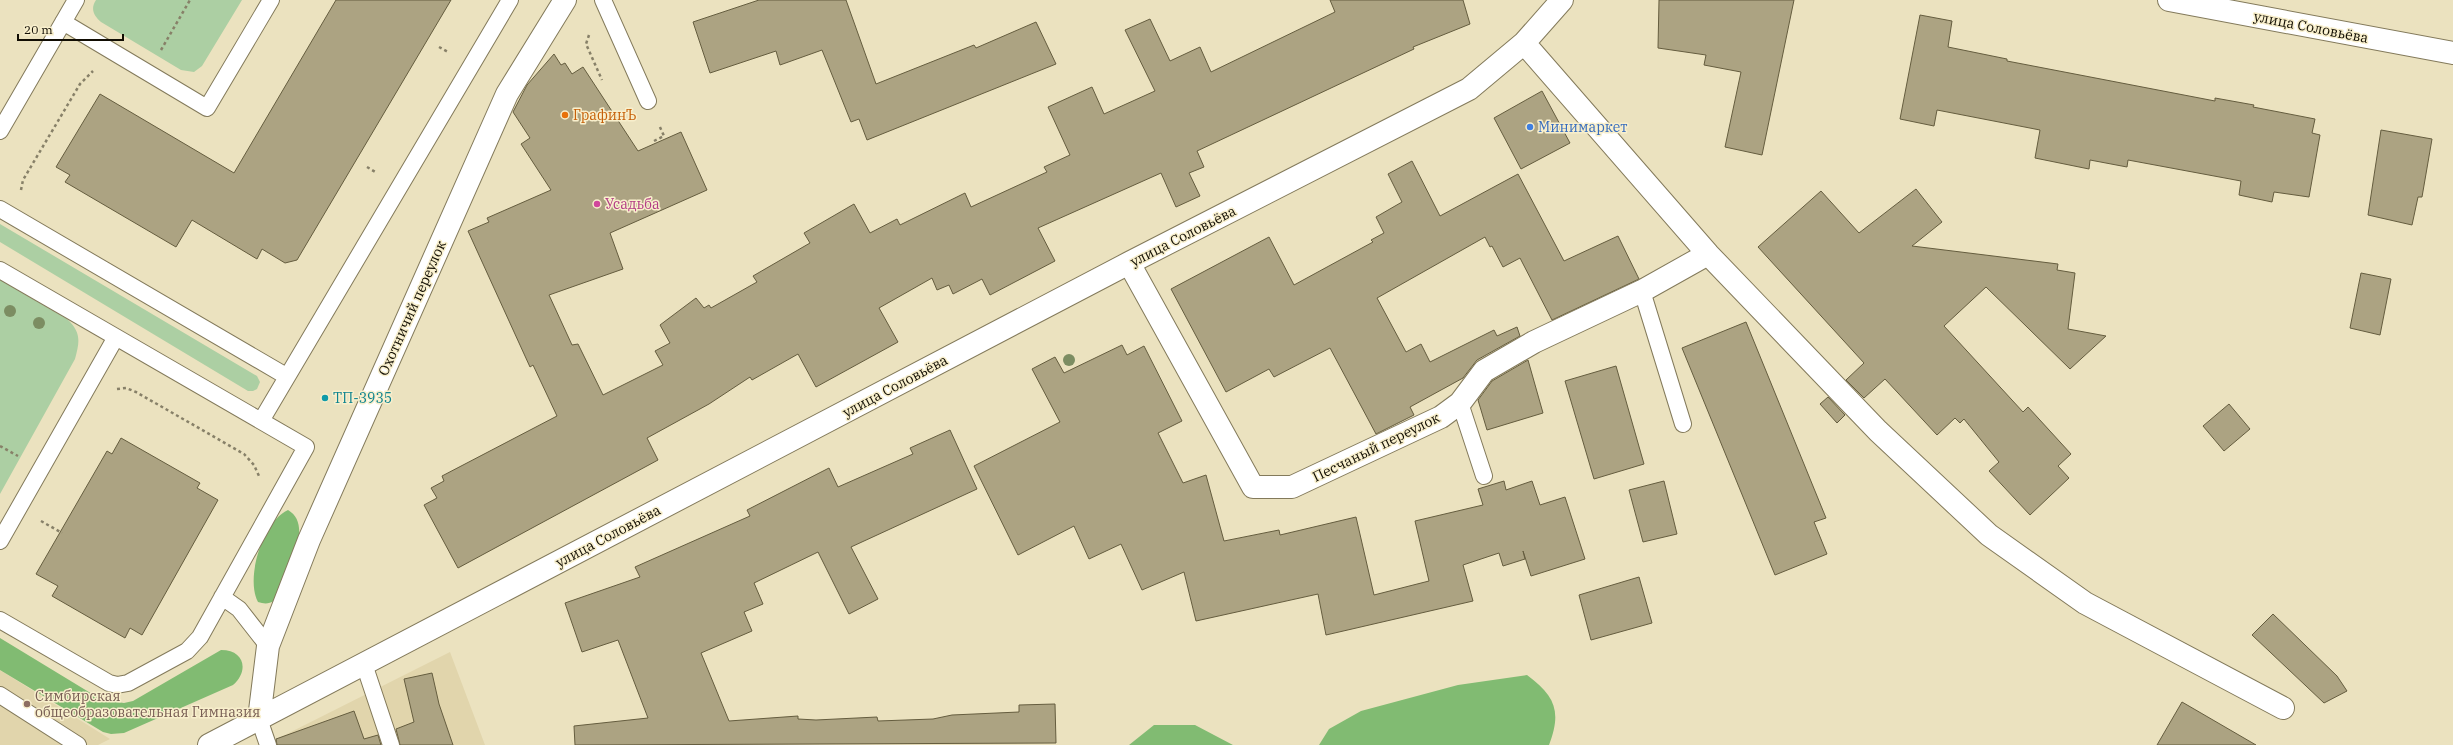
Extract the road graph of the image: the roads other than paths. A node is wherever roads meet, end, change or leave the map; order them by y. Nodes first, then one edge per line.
1 (76, 0) edge
2 (271, 0) edge
3 (510, 0) edge
4 (565, 0) edge
5 (603, 0) edge
6 (1562, 0) edge
7 (2170, 0) edge
8 (63, 22) junction
9 (1524, 43) junction
10 (2453, 53) edge
11 (648, 101) dead end
12 (0, 131) edge
13 (0, 209) edge
14 (1708, 254) junction
15 (1130, 263) junction
16 (0, 270) edge
17 (1642, 291) junction
18 (116, 337) junction
19 (286, 376) junction
20 (1460, 403) junction
21 (261, 421) junction
22 (1683, 424) dead end
23 (1484, 476) dead end
24 (0, 541) edge
25 (222, 597) junction
26 (0, 620) edge
27 (268, 646) junction
28 (364, 664) junction
29 (0, 695) edge
30 (2282, 708) dead end
31 (259, 719) junction
32 (78, 745) edge
33 (209, 745) edge
34 (268, 745) edge
35 (391, 745) edge

1 - 8 lane
2 - 8 lane
3 - 19 lane
4 - 27 street, Охотничий переулок
5 - 11 lane
6 - 9 street, улица Соловьёва
7 - 10 street, улица Соловьёва
8 - 12 lane
9 - 14 street
9 - 15 street, улица Соловьёва
13 - 19 lane
14 - 17 street, Песчаный переулок
14 - 30 street
15 - 20 street, Песчаный переулок
15 - 28 street, улица Соловьёва
16 - 18 lane
17 - 20 street, Песчаный переулок
17 - 22 lane
18 - 21 lane
18 - 24 lane
19 - 21 lane
20 - 23 lane
21 - 25 lane
25 - 26 lane
25 - 27 lane
27 - 31 street, Охотничий переулок
28 - 31 street, улица Соловьёва
28 - 35 lane
29 - 32 lane
31 - 33 street, улица Соловьёва
31 - 34 lane

